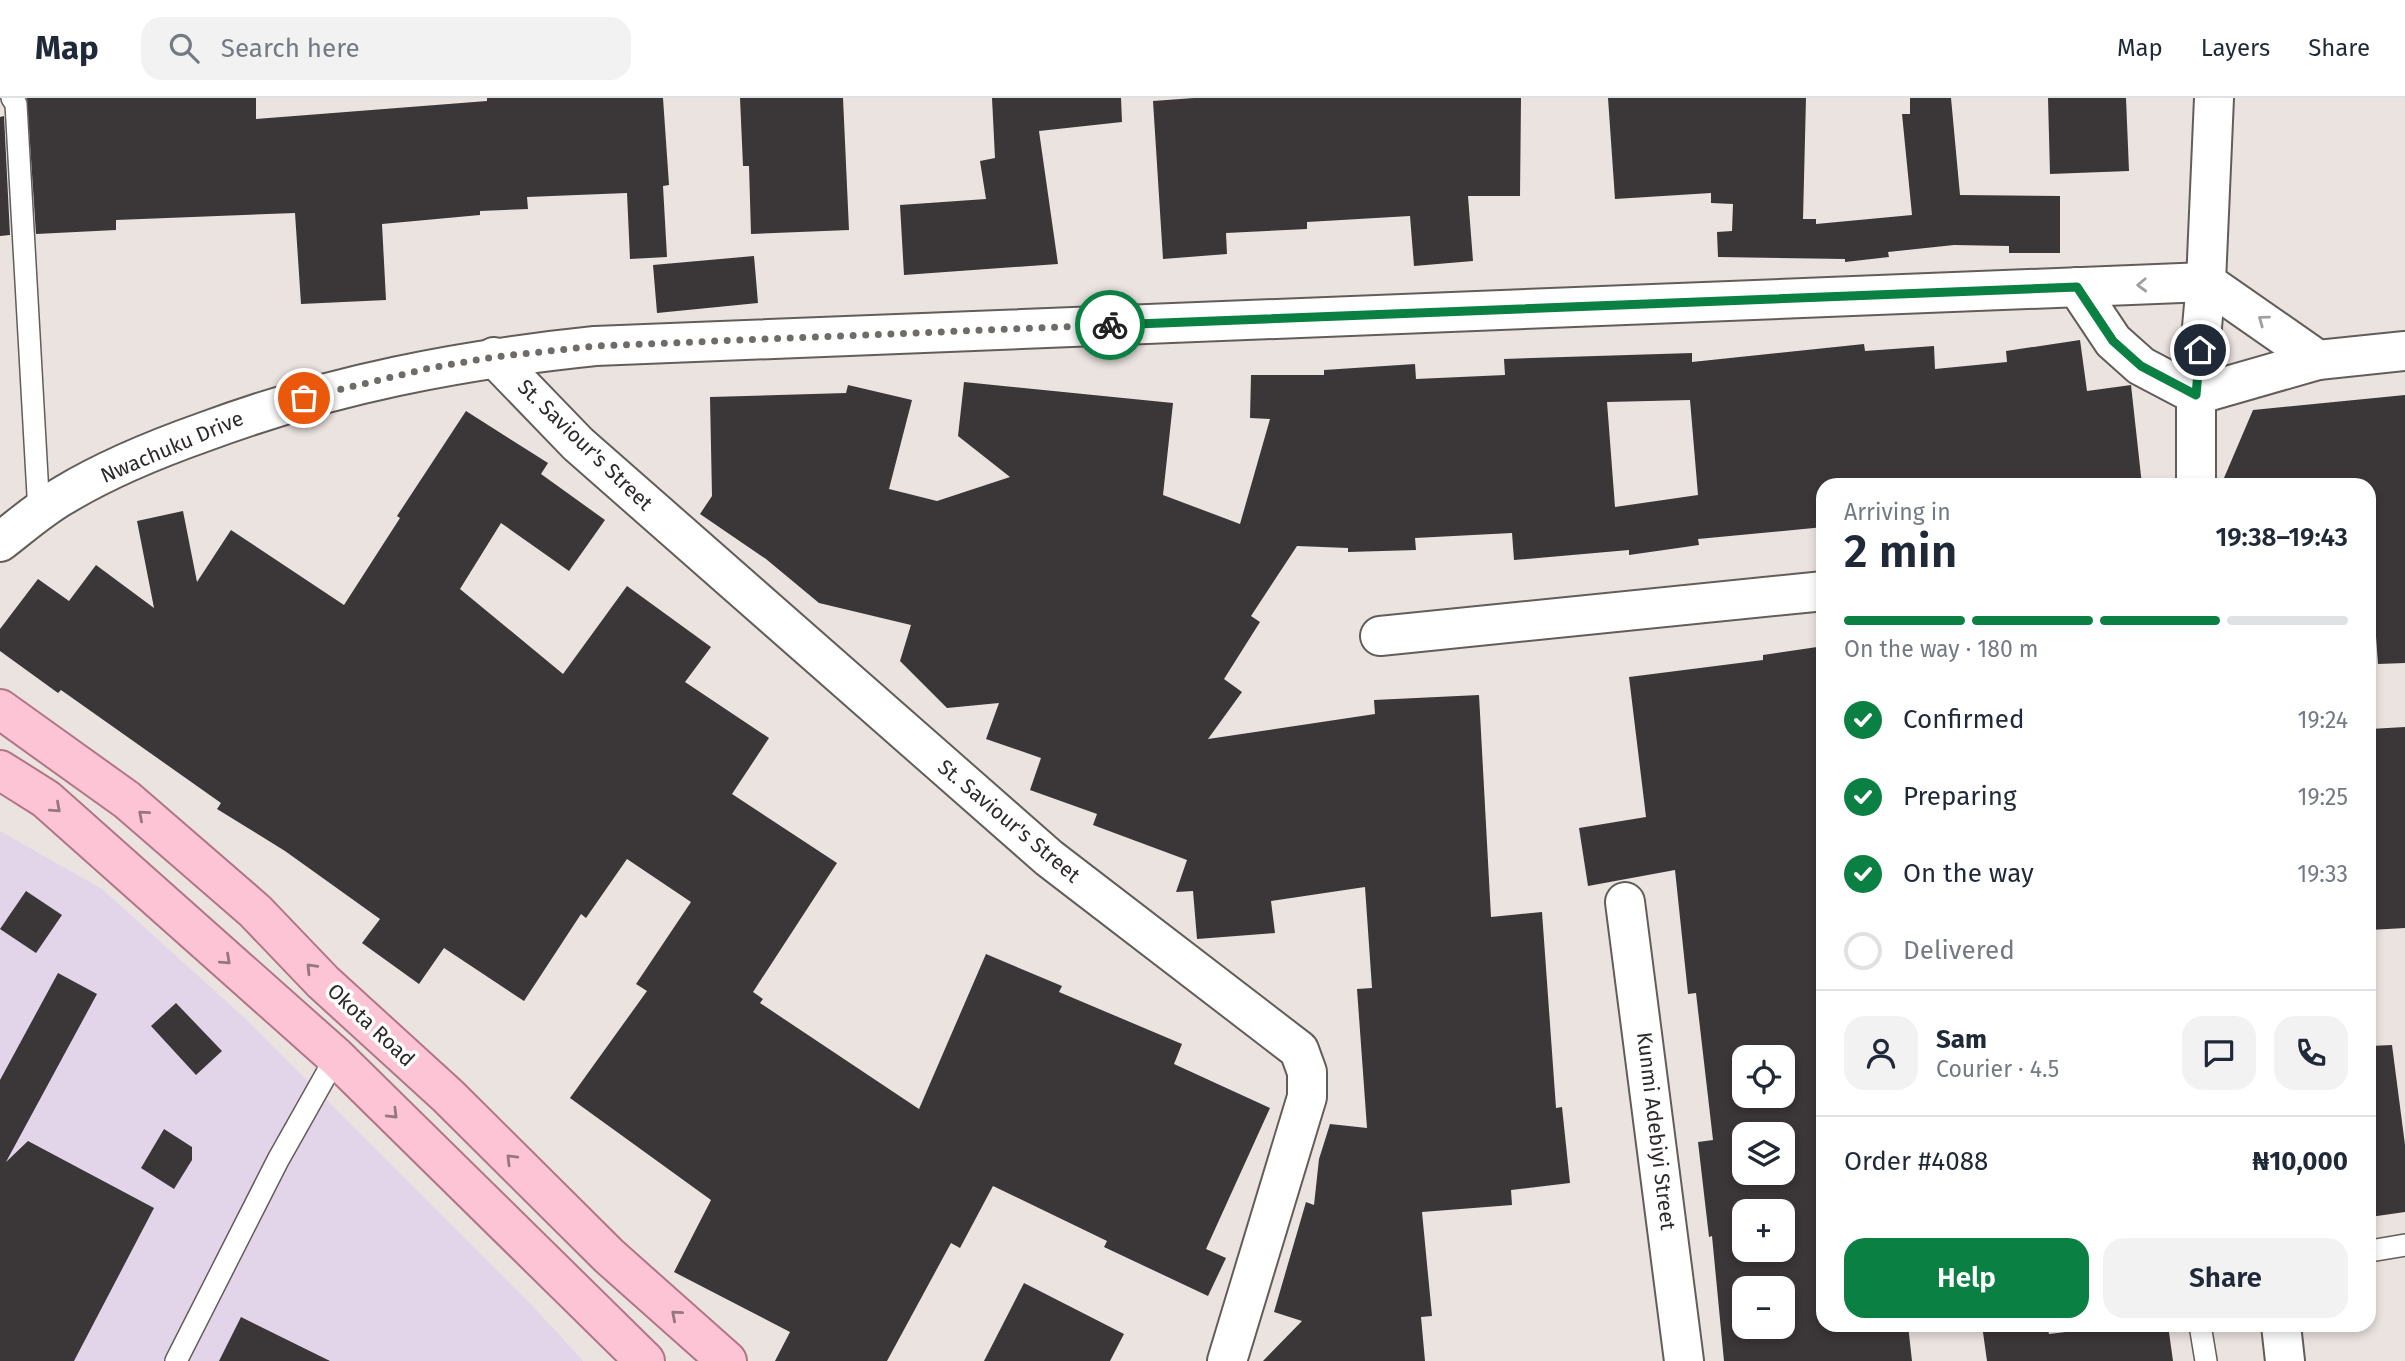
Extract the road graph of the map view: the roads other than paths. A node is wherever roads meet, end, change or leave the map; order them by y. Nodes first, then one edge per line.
1 (12, 98) edge
2 (2214, 98) edge
3 (2206, 282) junction
4 (2077, 287) junction
5 (2405, 351) edge
6 (494, 357) junction
7 (2318, 360) junction
8 (2196, 395) junction
9 (2196, 478) edge
10 (39, 513) junction
11 (0, 542) edge
12 (1816, 592) edge
13 (1380, 636) dead end
14 (0, 709) edge
15 (0, 770) edge
16 (1625, 902) dead end
17 (336, 1058) junction
18 (2405, 1245) edge
19 (2376, 1250) edge
20 (609, 1256) junction
21 (576, 1294) junction
22 (2201, 1332) edge
23 (2282, 1332) edge
24 (176, 1361) edge
25 (645, 1361) edge
26 (727, 1361) edge
27 (1227, 1361) edge
28 (1684, 1361) edge
29 (2206, 1361) edge
30 (2285, 1361) edge

1 - 10 lane
2 - 3 street
3 -> 4 street, Nwachuku Drive
7 -> 3 street
3 - 8 street
4 - 6 street, Nwachuku Drive
4 - 8 street
5 - 7 street
6 - 10 street, Nwachuku Drive
6 - 27 street, St. Saviour's Street
7 - 8 street
8 - 9 street
10 - 11 street, Nwachuku Drive
12 - 13 street
20 -> 14 main road, Okota Road
15 -> 17 main road
16 - 28 street, Kunmi Adebiyi Street
17 -> 21 main road
17 - 24 lane
18 - 19 lane
20 - 21 main road
26 -> 20 main road, Okota Road
21 - 25 main road
22 - 29 lane
23 - 30 street

